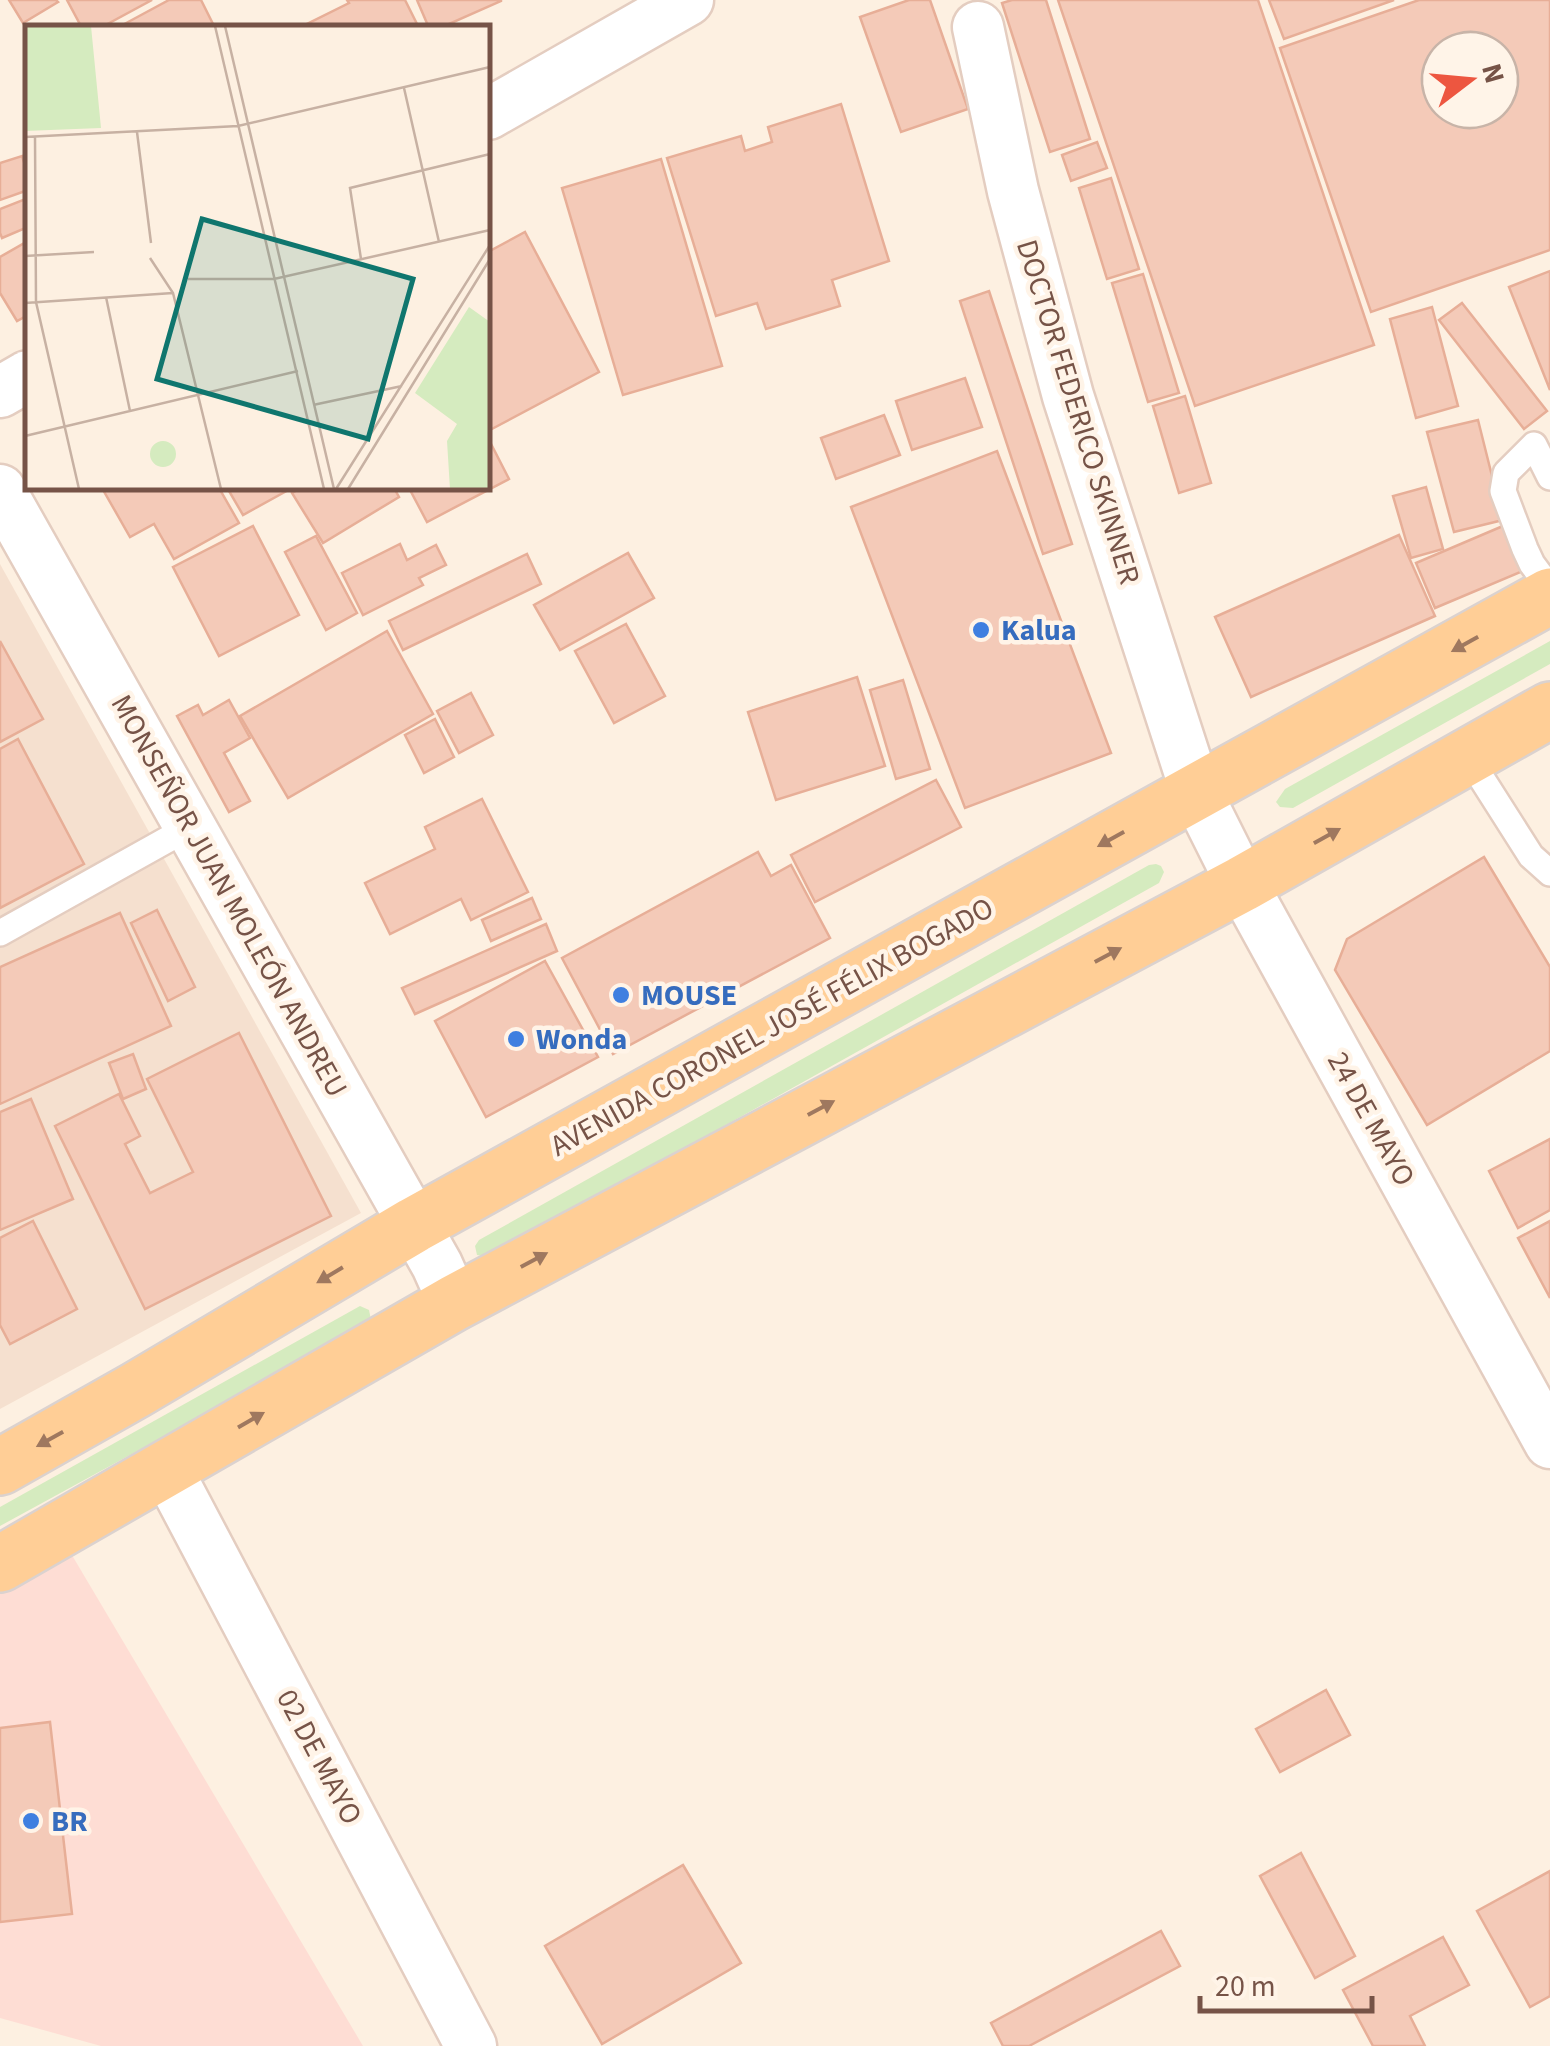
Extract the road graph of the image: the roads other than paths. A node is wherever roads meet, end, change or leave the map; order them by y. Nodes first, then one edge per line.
1 (688, 0) edge
2 (978, 27) dead end
3 (490, 113) edge
4 (25, 378) edge
5 (0, 392) edge
6 (1550, 477) edge
7 (0, 490) edge
8 (1550, 588) edge
9 (1550, 596) edge
10 (1550, 710) edge
11 (1468, 757) junction
12 (1196, 792) junction
13 (190, 827) junction
14 (1550, 872) edge
15 (1242, 884) junction
16 (0, 934) edge
17 (414, 1225) junction
18 (454, 1303) junction
19 (1550, 1443) edge
20 (0, 1467) edge
21 (166, 1468) junction
22 (0, 1564) edge
23 (471, 2046) edge

1 - 3 street
2 - 12 street, DOCTOR FEDERICO SKINNER
4 - 5 street
6 - 8 lane
7 - 13 street, MONSEÑOR JUAN MOLEÓN ANDREU
9 -> 12 main road, AVENIDA CORONEL JOSÉ FÉLIX BOGADO
10 - 11 main road
11 - 14 lane
15 -> 11 main road
12 - 15 street, 24 DE MAYO
12 -> 17 main road, AVENIDA CORONEL JOSÉ FÉLIX BOGADO
13 - 16 lane
13 - 17 street, MONSEÑOR JUAN MOLEÓN ANDREU
18 -> 15 main road
15 - 19 street, 24 DE MAYO
17 - 18 street, MONSEÑOR JUAN MOLEÓN ANDREU
17 -> 20 main road, AVENIDA CORONEL JOSÉ FÉLIX BOGADO
21 -> 18 main road
21 - 22 main road
21 - 23 street, 02 DE MAYO

